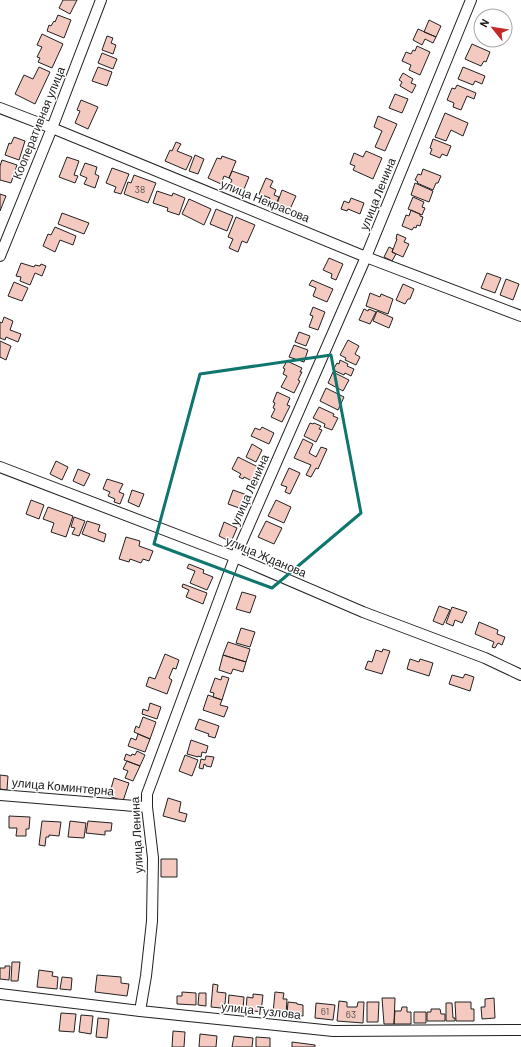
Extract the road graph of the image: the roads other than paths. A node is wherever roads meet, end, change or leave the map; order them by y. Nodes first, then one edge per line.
1 (101, 0) edge
2 (471, 0) edge
3 (0, 108) edge
4 (52, 128) junction
5 (0, 256) edge
6 (366, 258) junction
7 (521, 316) edge
8 (0, 467) edge
9 (234, 557) junction
10 (521, 675) edge
11 (0, 795) edge
12 (147, 807) junction
13 (0, 994) edge
14 (140, 1011) junction
15 (521, 1030) edge

1 - 4 street, Кооперативная улица
2 - 6 street, улица Ленина
3 - 4 street, улица Некрасова
4 - 5 street, Кооперативная улица
4 - 6 street, улица Некрасова
6 - 7 street, улица Некрасова
6 - 9 street, улица Ленина
8 - 9 street, улица Жданова
9 - 10 street, улица Жданова
9 - 12 street, улица Ленина
11 - 12 street, улица Коминтерна
12 - 14 street, улица Ленина
13 - 14 street, улица Тузлова
14 - 15 street, улица Тузлова

